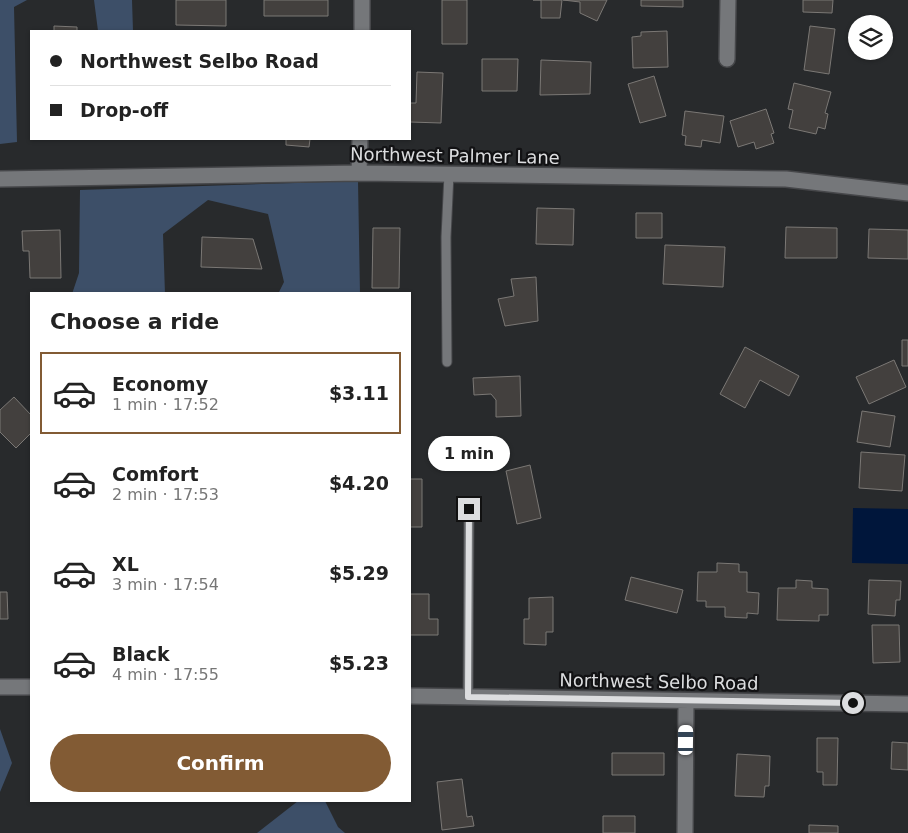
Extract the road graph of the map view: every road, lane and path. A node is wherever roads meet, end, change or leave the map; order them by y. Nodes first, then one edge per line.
1 (362, 0) edge
2 (728, 0) edge
3 (362, 30) edge
4 (727, 59) dead end
5 (360, 140) edge
6 (359, 173) junction
7 (449, 174) junction
8 (0, 179) edge
9 (908, 193) edge
10 (448, 362) dead end
11 (469, 509) dead end
12 (0, 687) edge
13 (30, 687) edge
14 (411, 696) edge
15 (468, 697) junction
16 (686, 702) junction
17 (908, 704) edge
18 (685, 833) edge

1 - 3 street
2 - 4 street
5 - 6 street
6 - 7 street, Northwest Palmer Lane
6 - 8 street, Northwest Palmer Lane
7 - 9 street, Northwest Palmer Lane
7 - 10 lane
11 - 15 lane
12 - 13 street
14 - 15 street, Northwest Selbo Road
15 - 16 street, Northwest Selbo Road
16 - 17 street, Northwest Selbo Road
16 - 18 street

